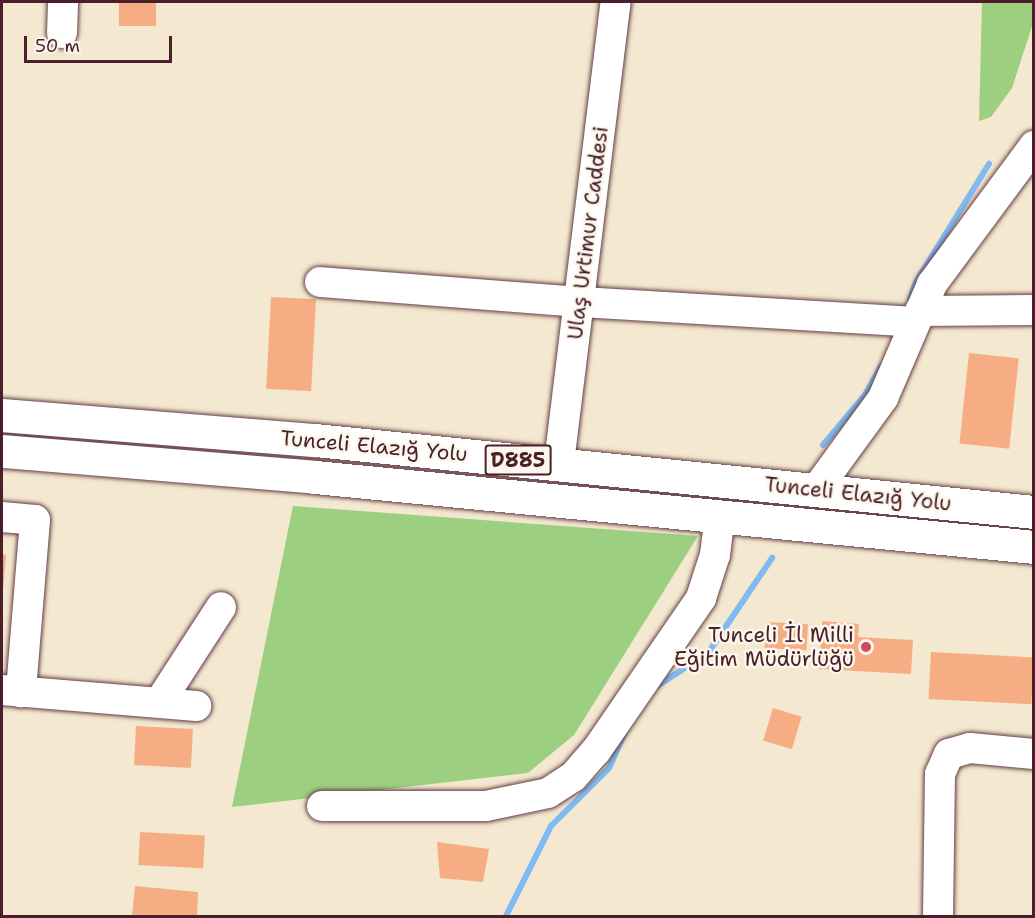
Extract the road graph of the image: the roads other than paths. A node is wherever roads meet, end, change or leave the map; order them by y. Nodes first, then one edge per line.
1 (63, 2) edge
2 (616, 2) edge
3 (62, 33) dead end
4 (1034, 146) edge
5 (320, 282) dead end
6 (580, 302) junction
7 (1034, 310) edge
8 (918, 316) junction
9 (2, 415) edge
10 (2, 451) edge
11 (559, 464) junction
12 (816, 490) junction
13 (1034, 512) edge
14 (720, 516) junction
15 (2, 517) edge
16 (1034, 547) edge
17 (221, 607) dead end
18 (11, 691) edge
19 (159, 703) junction
20 (196, 706) dead end
21 (1034, 754) edge
22 (322, 806) dead end
23 (938, 916) edge

1 - 3 street
2 - 6 street, Ulaş Urtimur Caddesi
4 - 8 street
5 - 6 street
6 - 8 street
6 - 11 street, Ulaş Urtimur Caddesi
7 - 8 street
8 - 12 street
9 - 11 main road, Tunceli Elazığ Yolu / D885
10 - 14 main road, Tunceli Elazığ Yolu / D885
11 - 12 main road, Tunceli Elazığ Yolu / D885
12 - 13 main road, Tunceli Elazığ Yolu / D885
14 - 16 main road, Tunceli Elazığ Yolu / D885
14 - 22 street
15 - 18 street
17 - 19 street
18 - 19 street
19 - 20 street
21 - 23 street

